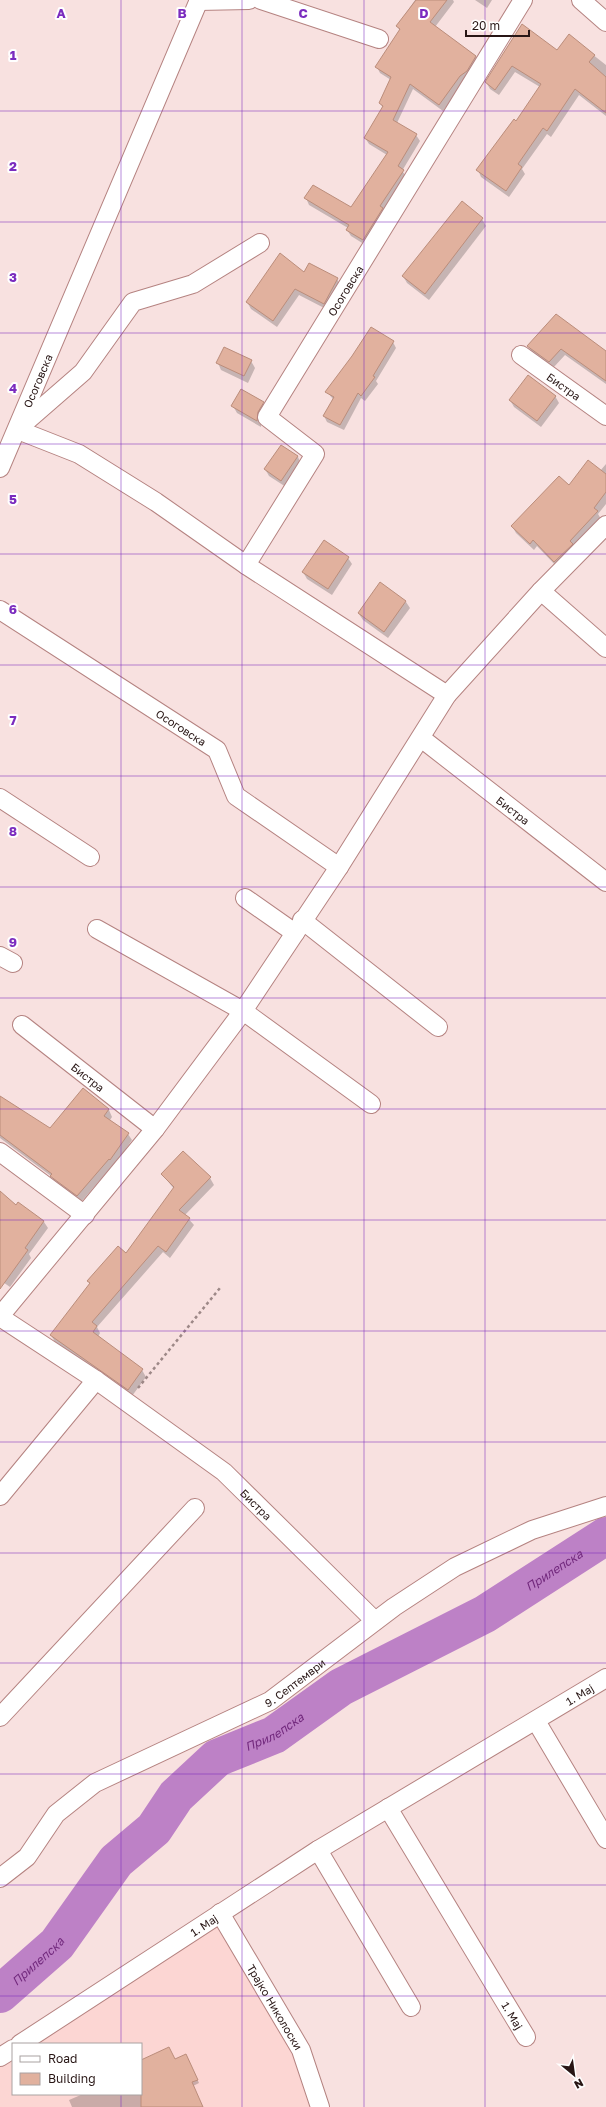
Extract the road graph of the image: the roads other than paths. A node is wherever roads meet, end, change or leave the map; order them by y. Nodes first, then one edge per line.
1 (249, 0) edge
2 (261, 0) edge
3 (523, 0) edge
4 (581, 0) edge
5 (199, 1) edge
6 (606, 22) edge
7 (379, 39) dead end
8 (260, 243) dead end
9 (521, 355) dead end
10 (606, 416) edge
11 (18, 430) junction
12 (0, 468) edge
13 (606, 525) edge
14 (246, 565) junction
15 (541, 591) junction
16 (0, 610) edge
17 (606, 648) edge
18 (446, 695) junction
19 (421, 738) junction
20 (0, 798) edge
21 (90, 857) dead end
22 (339, 867) junction
23 (606, 882) edge
24 (245, 898) dead end
25 (298, 927) junction
26 (97, 929) dead end
27 (243, 1011) junction
28 (22, 1024) dead end
29 (438, 1027) dead end
30 (371, 1104) dead end
31 (155, 1130) junction
32 (0, 1152) edge
33 (85, 1214) junction
34 (0, 1316) edge
35 (96, 1380) junction
36 (0, 1496) edge
37 (606, 1506) edge
38 (195, 1508) dead end
39 (375, 1621) junction
40 (606, 1678) edge
41 (0, 1717) edge
42 (536, 1721) junction
43 (388, 1808) junction
44 (606, 1839) edge
45 (318, 1850) junction
46 (0, 1878) edge
47 (220, 1913) junction
48 (411, 2007) dead end
49 (526, 2037) dead end
50 (22, 2043) edge
51 (12, 2049) edge
52 (0, 2057) edge
53 (320, 2107) edge

1 - 5 street, Осоговска
2 - 7 street
3 - 14 street, Осоговска
4 - 6 street
5 - 11 street, Осоговска
8 - 11 street, Осоговска
9 - 10 street, Бистра
11 - 12 street, Осоговска
11 - 14 street
13 - 15 street, Бистра
14 - 18 street
15 - 17 street
15 - 18 street, Бистра
16 - 22 street, Осоговска
18 - 19 street, Бистра
19 - 22 street, Бистра
19 - 23 street, Бистра
20 - 21 street
22 - 25 street, Бистра
24 - 25 street
25 - 27 street, Бистра
25 - 29 street
26 - 27 street
27 - 30 street
27 - 31 street, Бистра
28 - 31 street, Бистра
31 - 33 street, Бистра
32 - 33 street
33 - 34 street, Бистра
34 - 35 street, Бистра
35 - 36 street
35 - 39 street, Бистра
37 - 39 street, 9. Септември
38 - 41 street
39 - 46 street, 9. Септември
40 - 42 street, 1. Мај
42 - 43 street, 1. Мај
42 - 44 street
43 - 45 street, 1. Мај
43 - 49 street, 1. Мај
45 - 47 street, 1. Мај
45 - 48 street
47 - 50 street, 1. Мај
47 - 53 street, Трајко Николоски
51 - 52 street

